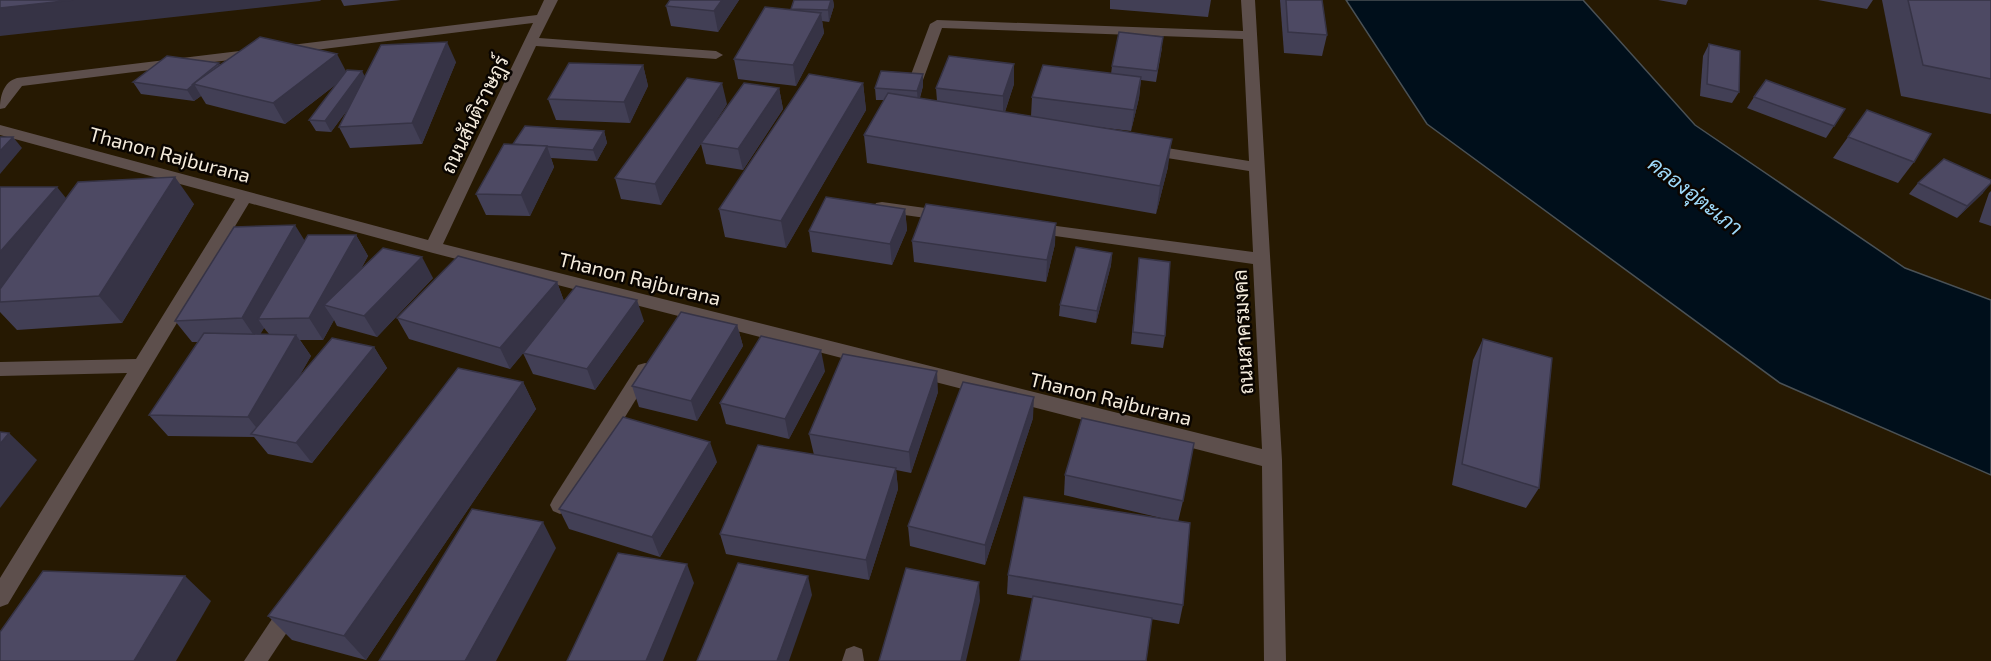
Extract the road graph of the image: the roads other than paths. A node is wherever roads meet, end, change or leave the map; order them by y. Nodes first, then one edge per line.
1 (551, 0) edge
2 (1248, 0) edge
3 (543, 18) junction
4 (1250, 35) junction
5 (532, 42) junction
6 (716, 55) dead end
7 (916, 80) edge
8 (0, 105) edge
9 (0, 130) edge
10 (1128, 147) edge
11 (1256, 167) junction
12 (245, 196) junction
13 (863, 205) edge
14 (968, 219) edge
15 (1015, 226) edge
16 (433, 247) junction
17 (1261, 259) junction
18 (683, 310) junction
19 (671, 330) edge
20 (652, 359) edge
21 (141, 366) junction
22 (0, 369) edge
23 (1272, 460) junction
24 (560, 505) edge
25 (303, 592) edge
26 (0, 597) edge
27 (255, 661) edge
28 (1275, 661) edge

1 - 3 street, ถนนสันติราษฎร์
2 - 4 street, ถนนสาครมงคล
3 - 5 street, ถนนสันติราษฎร์
3 - 8 street
4 - 7 street
4 - 11 street, ถนนสาครมงคล
5 - 6 street
5 - 16 street, ถนนสันติราษฎร์
9 - 12 street, Thanon Rajburana
10 - 11 street
11 - 17 street, ถนนสาครมงคล
12 - 16 street, Thanon Rajburana
12 - 21 street
13 - 14 street
15 - 17 street
16 - 18 street, Thanon Rajburana
17 - 23 street, ถนนสาครมงคล
18 - 19 street
18 - 23 street, Thanon Rajburana
20 - 24 street
21 - 22 street
21 - 26 street
23 - 28 street, ถนนสาครมงคล
25 - 27 street

